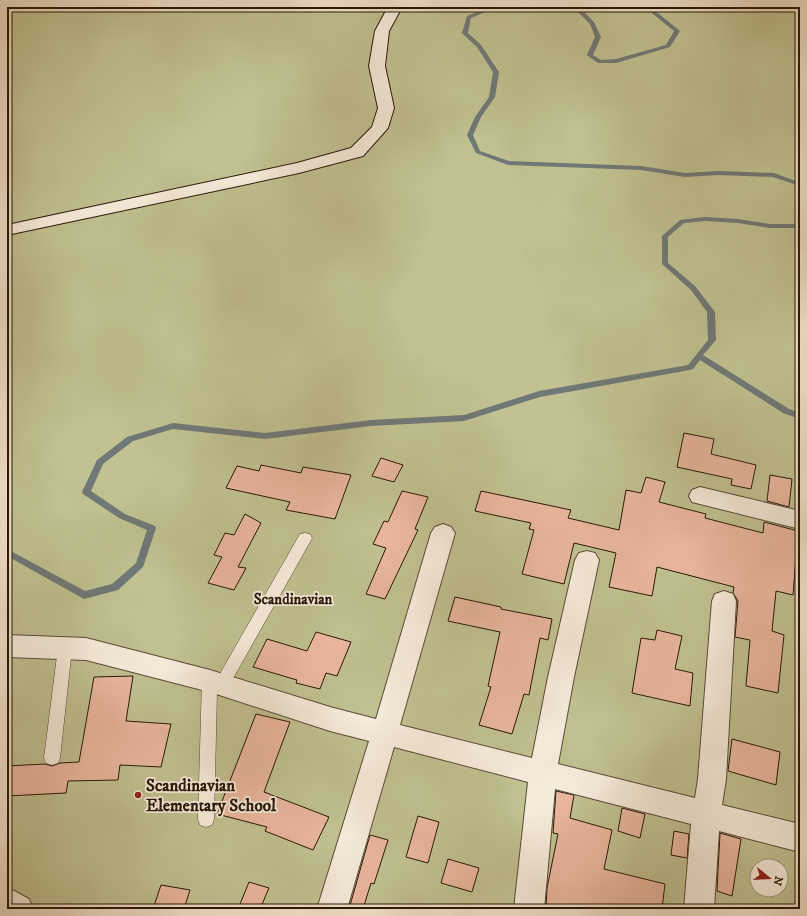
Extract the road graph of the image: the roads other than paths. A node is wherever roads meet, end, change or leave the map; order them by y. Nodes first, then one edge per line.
1 (395, 7) edge
2 (7, 230) edge
3 (700, 496) dead end
4 (800, 520) edge
5 (443, 533) dead end
6 (304, 538) dead end
7 (587, 560) dead end
8 (724, 601) dead end
9 (7, 646) edge
10 (65, 648) junction
11 (216, 684) junction
12 (384, 733) junction
13 (52, 758) dead end
14 (543, 773) junction
15 (706, 815) junction
16 (206, 820) dead end
17 (800, 838) edge
18 (7, 902) edge
19 (18, 909) edge
20 (332, 909) edge
21 (529, 909) edge
22 (699, 909) edge

1 - 2 street
3 - 4 street
5 - 12 street
6 - 11 lane
7 - 14 street
8 - 15 street
9 - 10 street
10 - 11 street
10 - 13 lane
11 - 12 street
11 - 16 lane
12 - 14 street
12 - 20 street
14 - 15 street
14 - 21 street
15 - 17 street
15 - 22 street
18 - 19 street

